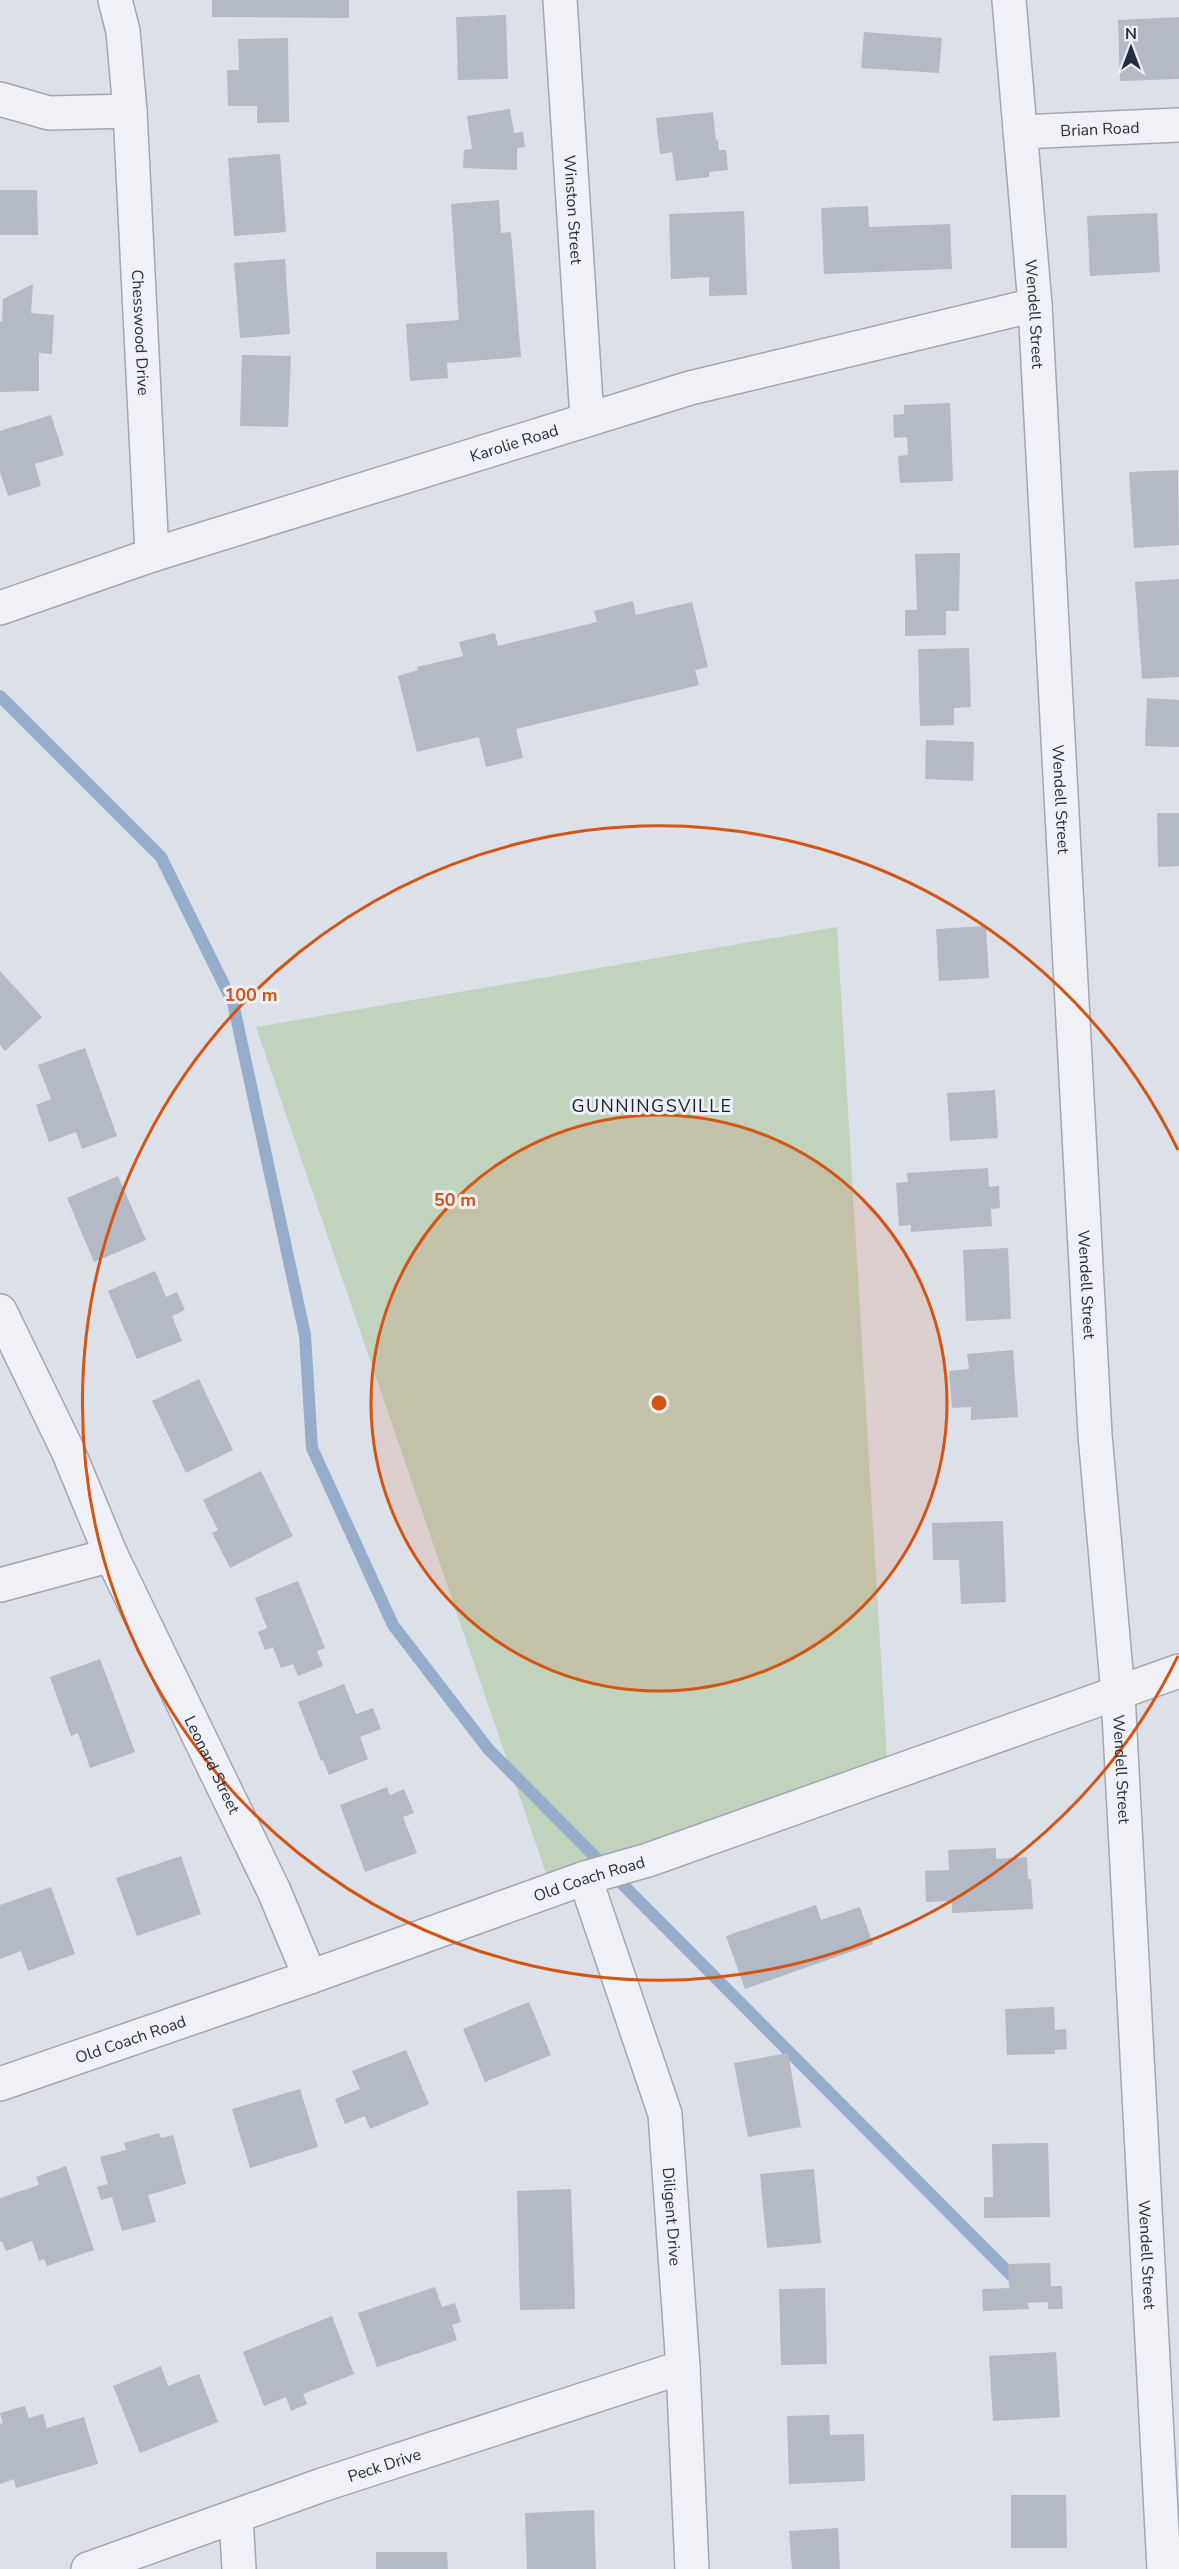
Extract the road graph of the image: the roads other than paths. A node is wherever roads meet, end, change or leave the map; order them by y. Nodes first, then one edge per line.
1 (115, 0) edge
2 (560, 0) edge
3 (1009, 0) edge
4 (0, 99) edge
5 (130, 111) junction
6 (1179, 125) edge
7 (1020, 132) junction
8 (1035, 305) junction
9 (587, 418) junction
10 (152, 555) junction
11 (0, 608) edge
12 (0, 1311) edge
13 (111, 1555) junction
14 (0, 1585) edge
15 (1179, 1671) edge
16 (1118, 1694) junction
17 (585, 1878) junction
18 (310, 1977) junction
19 (0, 2084) edge
20 (683, 2367) junction
21 (236, 2516) junction
22 (87, 2569) edge
23 (238, 2569) edge
24 (692, 2569) edge
25 (1164, 2569) edge

1 - 5 street, Chesswood Drive
2 - 9 street, Winston Street
3 - 7 street, Wendell Street
4 - 5 street
5 - 10 street, Chesswood Drive
6 - 7 street, Brian Road
7 - 8 street, Wendell Street
8 - 9 street, Karolie Road
8 - 16 street, Wendell Street
9 - 10 street, Karolie Road
10 - 11 street, Karolie Road
12 - 13 street, Leonard Street
13 - 14 street
13 - 18 street, Leonard Street
15 - 16 street, Old Coach Road
16 - 17 street, Old Coach Road
16 - 25 street, Wendell Street
17 - 18 street, Old Coach Road
17 - 20 street, Diligent Drive
18 - 19 street, Old Coach Road
20 - 21 street, Peck Drive
20 - 24 street, Diligent Drive
21 - 22 street, Peck Drive
21 - 23 street

